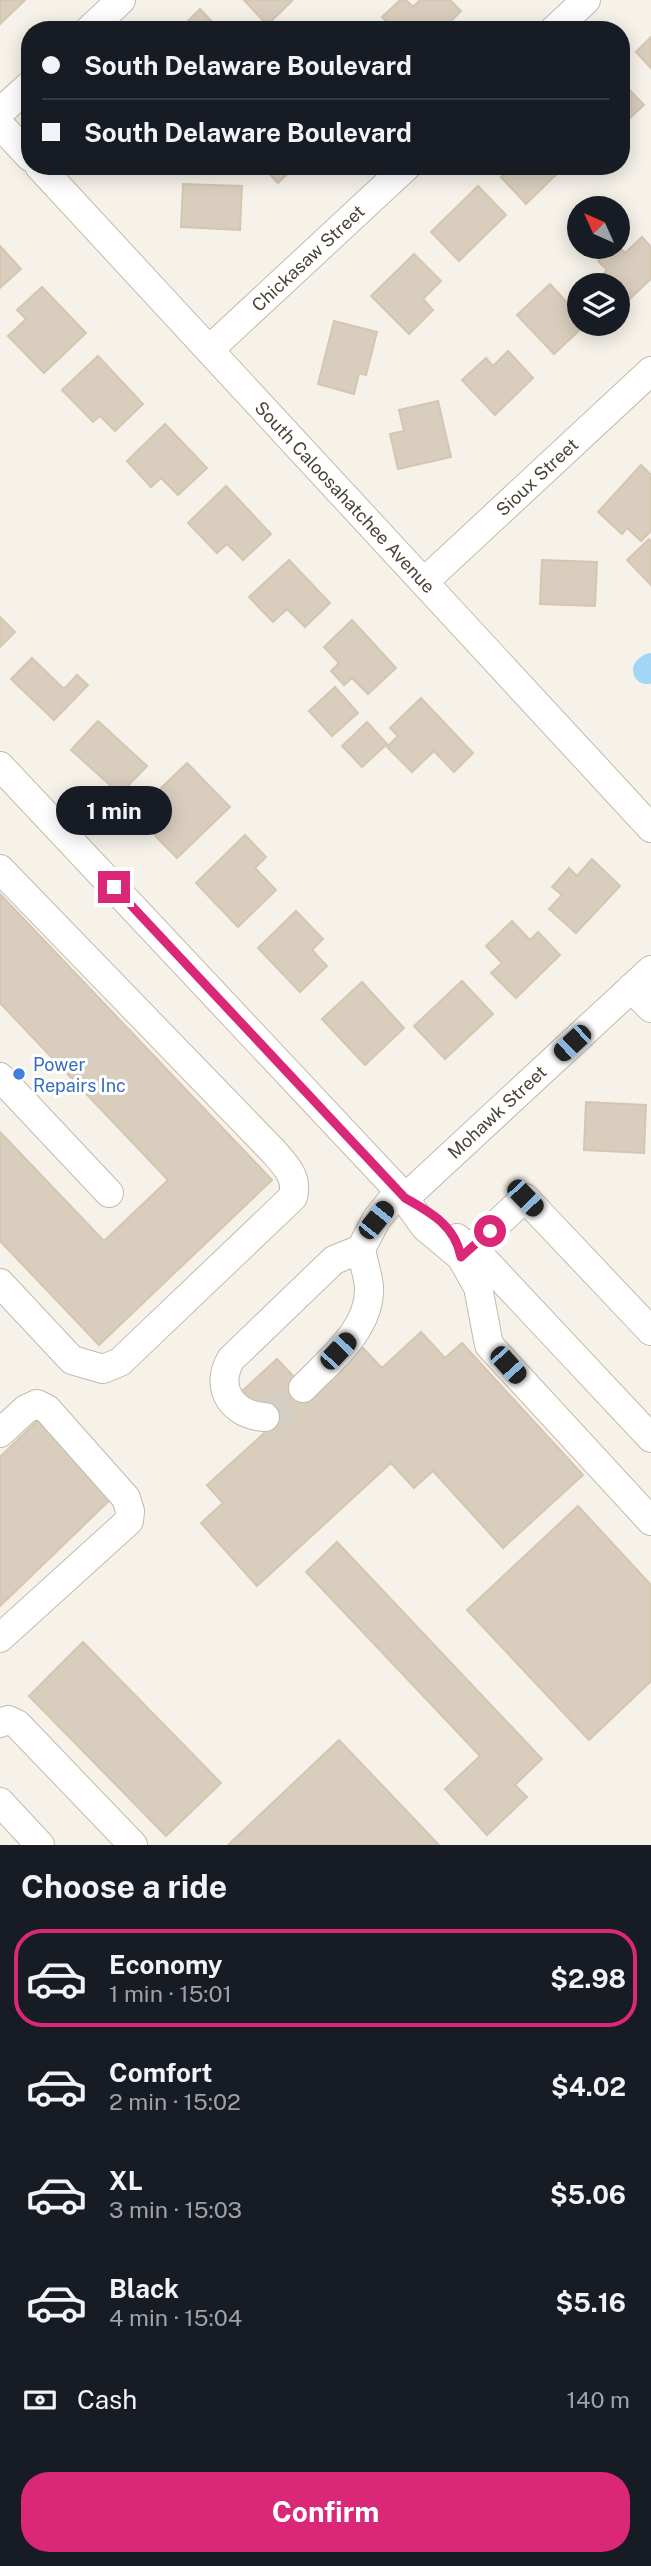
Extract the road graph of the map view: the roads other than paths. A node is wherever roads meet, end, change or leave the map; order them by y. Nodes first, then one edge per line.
1 (121, 0) edge
2 (586, 0) edge
3 (99, 21) edge
4 (564, 21) edge
5 (21, 93) edge
6 (0, 112) edge
7 (0, 125) edge
8 (21, 147) edge
9 (46, 175) edge
10 (397, 175) edge
11 (209, 350) junction
12 (651, 371) edge
13 (424, 582) junction
14 (0, 766) edge
15 (651, 828) edge
16 (0, 869) edge
17 (641, 979) edge
18 (651, 1008) edge
19 (0, 1077) edge
20 (109, 1192) dead end
21 (402, 1195) junction
22 (361, 1249) junction
23 (467, 1252) junction
24 (0, 1283) edge
25 (651, 1331) edge
26 (303, 1388) tunnel mouth
27 (265, 1417) dead end
28 (0, 1433) edge
29 (651, 1438) edge
30 (651, 1521) edge
31 (0, 1638) edge
32 (0, 1723) edge
33 (0, 1802) edge
34 (40, 1845) edge
35 (133, 1845) edge

1 - 3 street
2 - 4 street
5 - 6 street
7 - 8 street
9 - 11 street, South Caloosahatchee Avenue
10 - 11 street, Chickasaw Street
11 - 13 street, South Caloosahatchee Avenue
12 - 13 street, Sioux Street
13 - 15 street, South Caloosahatchee Avenue
14 - 21 street
16 - 24 street
17 - 18 street
17 - 21 street, Mohawk Street
19 - 20 street
21 - 22 street, Mohawk Street
21 - 23 street
22 - 26 street
22 - 27 street
23 - 25 street
23 - 29 street
23 - 30 street
28 - 31 street
32 - 35 street
33 - 34 street

